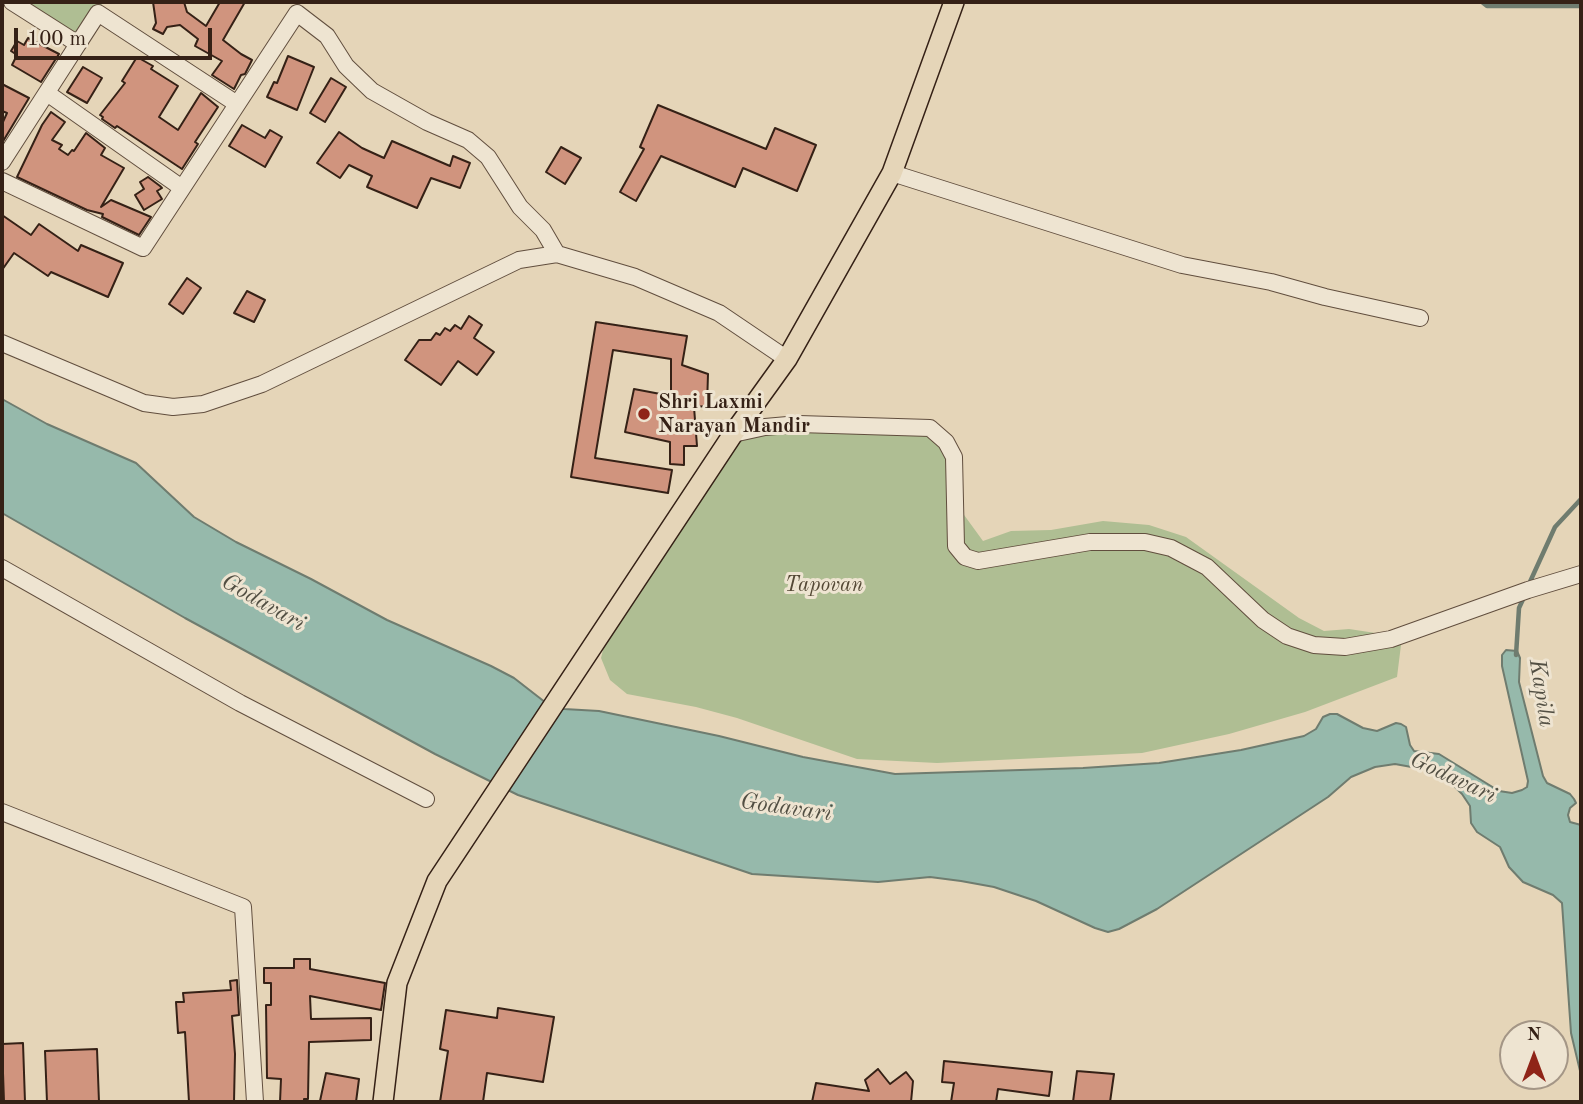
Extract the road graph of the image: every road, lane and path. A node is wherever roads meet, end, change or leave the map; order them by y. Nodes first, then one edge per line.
1 (12, 2) edge
2 (954, 2) edge
3 (291, 7) edge
4 (78, 44) junction
5 (47, 93) junction
6 (237, 104) junction
7 (2, 162) edge
8 (892, 173) junction
9 (2, 181) edge
10 (182, 188) junction
11 (557, 254) junction
12 (1420, 318) dead end
13 (2, 343) edge
14 (787, 359) junction
15 (733, 434) junction
16 (2, 568) edge
17 (1581, 574) edge
18 (426, 799) dead end
19 (2, 812) edge
20 (255, 1102) edge
21 (383, 1102) edge

1 - 4 street
2 - 8 main road
3 - 6 street
3 - 11 street
4 - 5 street
4 - 6 street
5 - 7 street
5 - 10 street
6 - 10 street
8 - 12 street
8 - 14 main road
9 - 10 street
11 - 13 street
11 - 14 street
14 - 15 main road
15 - 17 street
15 - 21 main road
16 - 18 street
19 - 20 street

